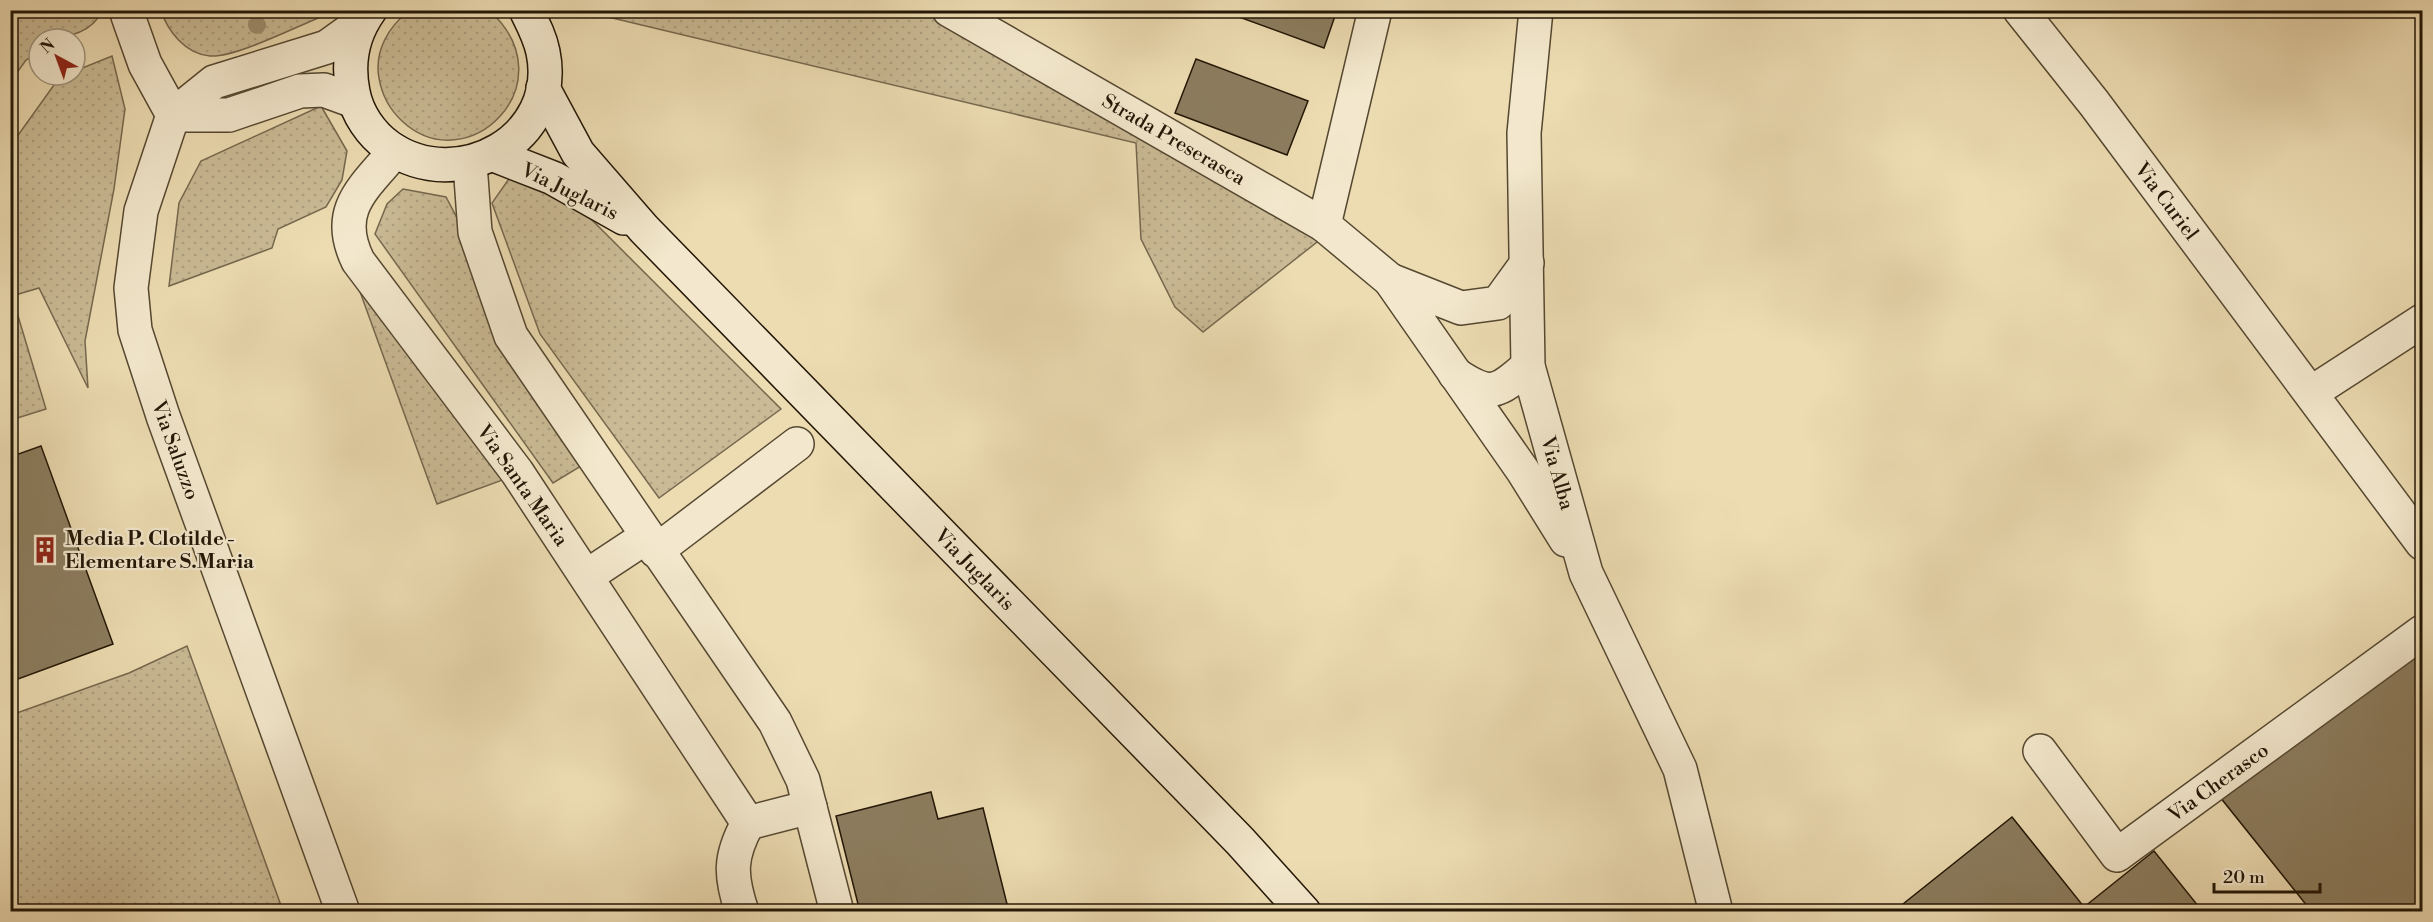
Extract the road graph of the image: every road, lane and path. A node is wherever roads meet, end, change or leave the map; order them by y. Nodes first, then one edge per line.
1 (129, 10) edge
2 (526, 10) edge
3 (950, 10) edge
4 (1375, 10) edge
5 (1536, 10) edge
6 (2020, 10) edge
7 (366, 16) edge
8 (543, 88) junction
9 (354, 101) junction
10 (173, 115) junction
11 (395, 151) junction
12 (482, 159) junction
13 (1323, 225) junction
14 (644, 229) junction
15 (1527, 263) junction
16 (1390, 280) junction
17 (2422, 321) edge
18 (1528, 366) junction
19 (1455, 374) junction
20 (2311, 393) junction
21 (797, 444) dead end
22 (2422, 543) edge
23 (651, 544) junction
24 (1586, 573) junction
25 (587, 576) junction
26 (2422, 633) edge
27 (2040, 751) dead end
28 (810, 807) junction
29 (748, 823) junction
30 (343, 912) edge
31 (742, 912) edge
32 (837, 912) edge
33 (1304, 912) edge
34 (1716, 912) edge

1 - 10 street
2 - 8 street
3 - 13 street, Strada Preserasca
4 - 13 street
5 - 15 street, Via Alba
6 - 20 street, Via Curiel
7 - 9 street
7 - 10 street
8 - 12 street
8 - 14 street, Via Juglaris
9 - 10 street
9 - 11 street
10 - 30 street, Via Saluzzo
11 - 12 street
11 - 25 street, Via Santa Maria
12 - 14 street, Via Juglaris
12 - 23 street
13 - 16 street, Strada Preserasca
14 - 33 street, Via Juglaris
15 - 16 street, Strada Preserasca
15 - 18 street, Via Alba
16 - 19 street, Strada Preserasca
17 - 20 street
18 - 19 street, Strada Preserasca
18 - 24 street, Via Alba
19 - 24 street, Strada Preserasca
20 - 22 street, Via Curiel
21 - 23 street
23 - 25 street
23 - 28 street
24 - 34 street, Via Alba
25 - 29 street, Via Santa Maria
26 - 27 street, Via Cherasco
28 - 29 street
28 - 32 street
29 - 31 street

